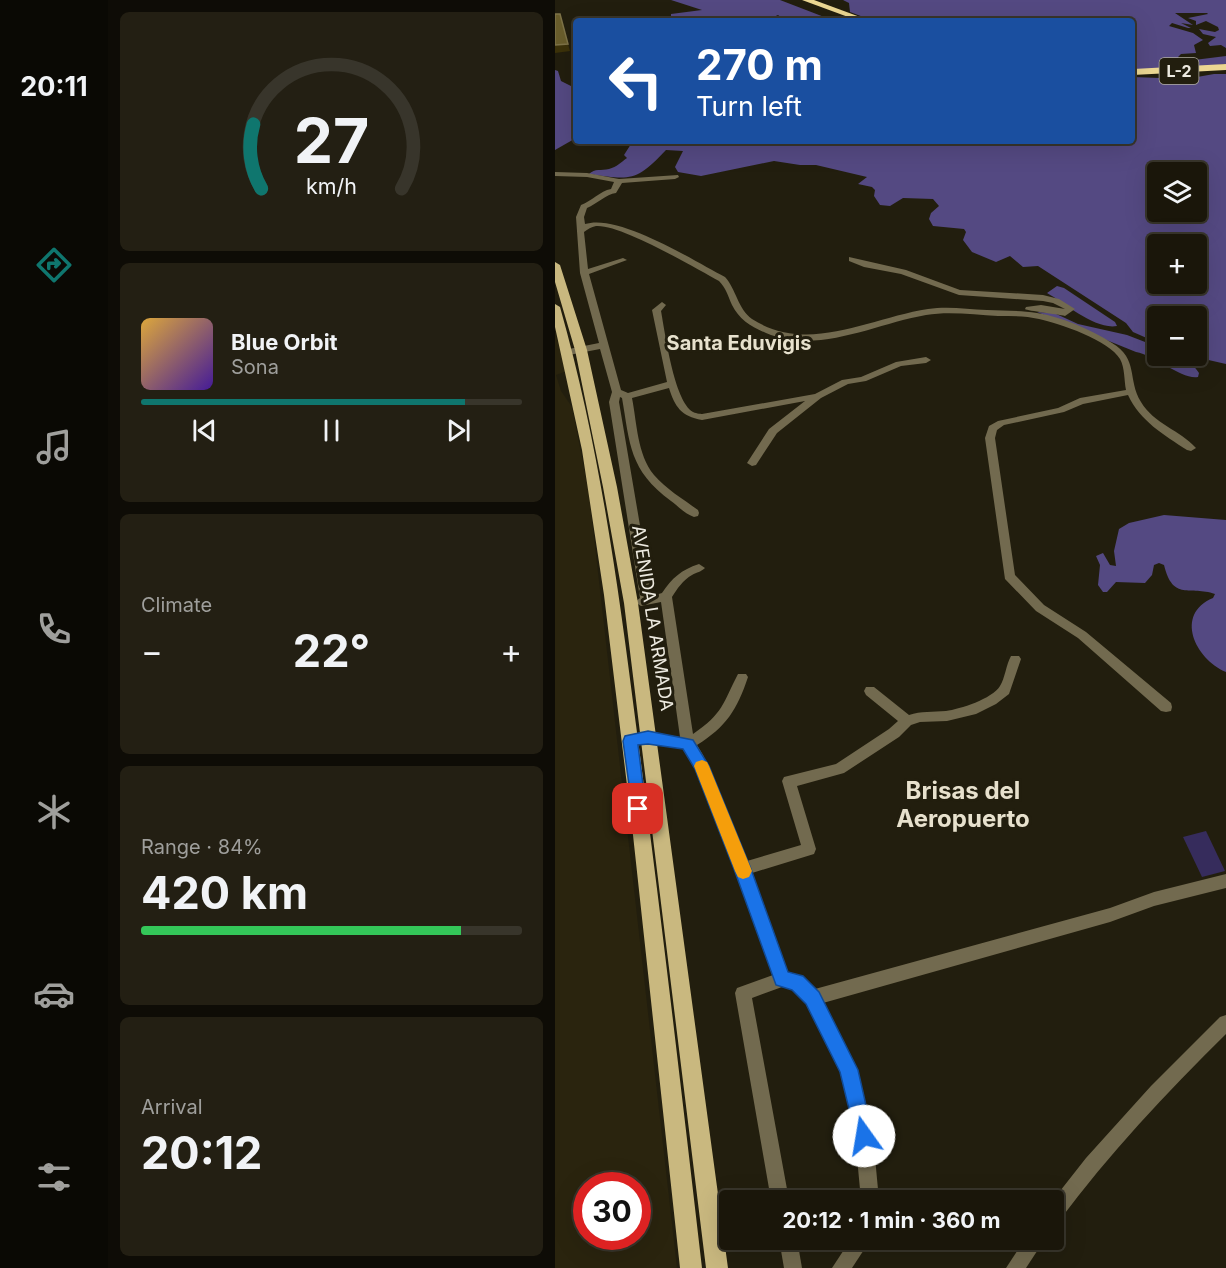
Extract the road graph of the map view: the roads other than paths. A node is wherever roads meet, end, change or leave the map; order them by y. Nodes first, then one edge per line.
1 (796, 0) edge
2 (806, 0) edge
3 (847, 18) edge
4 (858, 18) edge
5 (1226, 69) edge
6 (1135, 74) edge
7 (555, 174) edge
8 (675, 177) dead end
9 (619, 181) junction
10 (582, 229) junction
11 (852, 259) dead end
12 (623, 260) dead end
13 (555, 265) edge
14 (584, 273) junction
15 (661, 305) dead end
16 (555, 307) edge
17 (1017, 314) junction
18 (606, 345) junction
19 (575, 351) junction
20 (926, 360) dead end
21 (672, 384) junction
22 (1131, 392) junction
23 (622, 394) junction
24 (818, 396) junction
25 (1191, 448) dead end
26 (752, 463) dead end
27 (694, 513) dead end
28 (699, 568) dead end
29 (666, 597) junction
30 (647, 602) junction
31 (631, 603) junction
32 (1015, 659) dead end
33 (742, 677) dead end
34 (870, 691) dead end
35 (1166, 707) dead end
36 (907, 721) junction
37 (639, 739) junction
38 (688, 744) junction
39 (743, 869) junction
40 (1226, 881) edge
41 (782, 979) junction
42 (812, 998) junction
43 (1226, 1023) edge
44 (778, 1190) edge
45 (869, 1190) edge
46 (1064, 1200) edge
47 (790, 1250) edge
48 (854, 1250) edge
49 (1028, 1250) edge
50 (691, 1268) edge
51 (717, 1268) edge
52 (793, 1268) edge
53 (840, 1268) edge
54 (1015, 1268) edge

1 - 3 highway
2 - 4 highway
5 - 6 highway, L-2
7 - 9 street
8 - 9 street
9 - 10 street
10 - 14 street
10 - 17 street
11 - 17 street
12 - 14 street
13 - 19 main road, AVENIDA LA ARMADA
14 - 18 street
15 - 21 street
16 - 19 main road, AVENIDA LA ARMADA
17 - 22 street
18 - 19 street
18 - 23 street
19 - 31 main road, AVENIDA LA ARMADA
19 - 37 main road, AVENIDA LA ARMADA
20 - 24 street
21 - 23 street
21 - 24 street
22 - 25 street
22 - 35 street
23 - 27 street
23 - 30 street
24 - 26 street
28 - 29 street
29 - 30 street
29 - 38 street
30 - 31 street
31 - 37 main road, AVENIDA LA ARMADA
32 - 36 street
33 - 38 street
34 - 36 street
36 - 39 street
37 - 38 street
37 - 50 main road, AVENIDA LA ARMADA
37 - 51 main road, AVENIDA LA ARMADA
38 - 39 street
39 - 41 street
40 - 42 street
41 - 42 street
41 - 44 street
42 - 45 street
43 - 46 street
47 - 52 street
48 - 53 street
49 - 54 street

